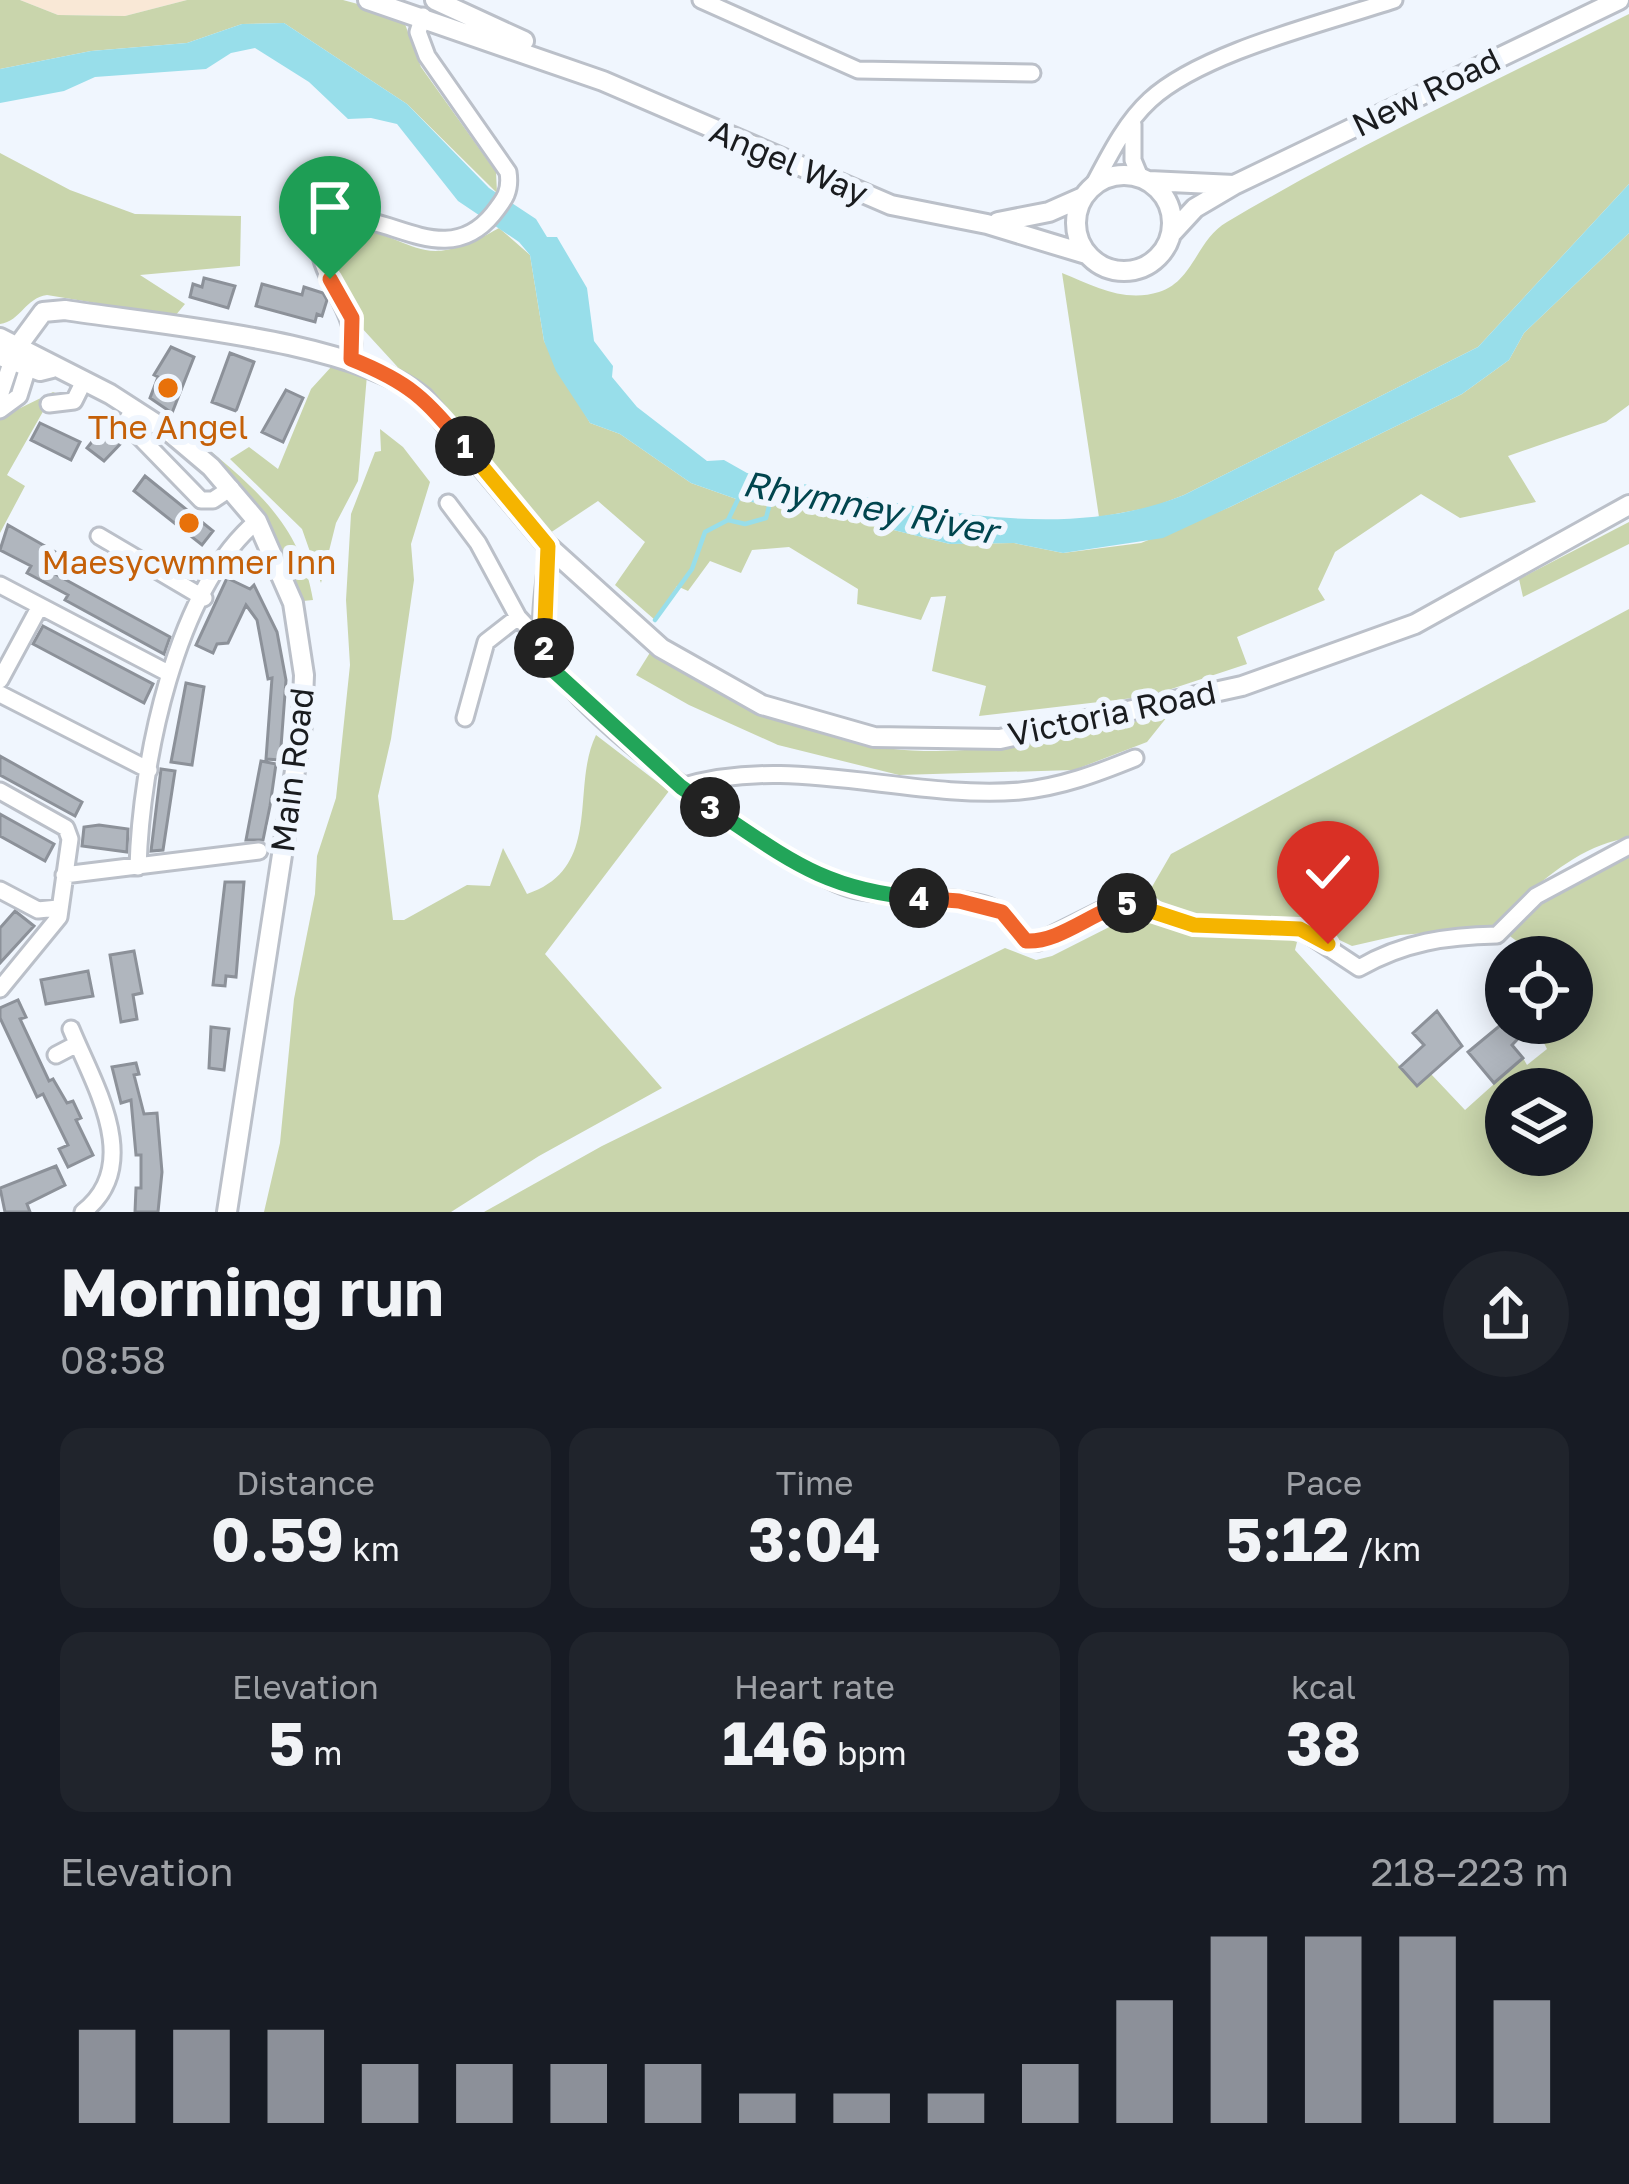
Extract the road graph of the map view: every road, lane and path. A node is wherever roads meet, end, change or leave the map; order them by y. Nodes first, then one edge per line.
1 (368, 0) edge
2 (701, 0) edge
3 (1394, 0) edge
4 (1619, 0) edge
5 (429, 8) edge
6 (1031, 73) dead end
7 (1136, 116) junction
8 (1144, 179) junction
9 (1234, 185) junction
10 (1088, 191) junction
11 (987, 224) junction
12 (1171, 234) junction
13 (1086, 254) junction
14 (17, 350) edge
15 (351, 359) junction
16 (84, 381) junction
17 (0, 396) edge
18 (49, 404) dead end
19 (135, 409) junction
20 (0, 410) edge
21 (231, 488) junction
22 (448, 503) dead end
23 (1629, 505) edge
24 (257, 521) junction
25 (99, 536) dead end
26 (548, 546) junction
27 (0, 585) edge
28 (204, 598) junction
29 (40, 606) junction
30 (518, 617) junction
31 (543, 644) junction
32 (168, 673) junction
33 (0, 680) edge
34 (0, 694) edge
35 (465, 718) dead end
36 (1135, 758) dead end
37 (149, 770) junction
38 (681, 787) junction
39 (0, 790) edge
40 (1629, 846) edge
41 (259, 851) dead end
42 (138, 867) junction
43 (64, 875) junction
44 (0, 890) edge
45 (58, 908) junction
46 (0, 989) edge
47 (56, 1054) dead end
48 (83, 1212) edge
49 (227, 1212) edge

1 - 5 main road, Angel Way
2 - 6 street
3 - 7 street
4 - 9 main road, New Road
5 - 11 main road, Angel Way
5 - 15 street
7 - 8 street
7 - 10 street
8 - 9 main road, New Road
8 - 10 main road
8 - 12 main road
9 - 12 main road, New Road
10 - 11 main road, Angel Way
10 - 13 main road
11 - 13 main road, Angel Way
12 - 13 main road
14 - 15 main road
14 - 16 main road, Main Road
14 - 17 street
14 - 20 street
15 - 26 main road, Victoria Road
16 - 18 street
16 - 19 main road, Main Road
19 - 21 main road, Main Road
19 - 21 street
21 - 24 main road, Main Road
22 - 30 street
23 - 26 main road, Victoria Road
24 - 28 street
24 - 49 main road, Main Road
25 - 28 street
26 - 31 street
27 - 29 street
28 - 32 street
29 - 32 street
29 - 33 street
30 - 31 street
30 - 35 street
31 - 38 street
32 - 37 street
34 - 37 street
36 - 38 street
37 - 42 street
38 - 40 street
39 - 43 street
41 - 42 street
42 - 43 street
43 - 45 street
44 - 45 street
45 - 46 street
47 - 48 street

